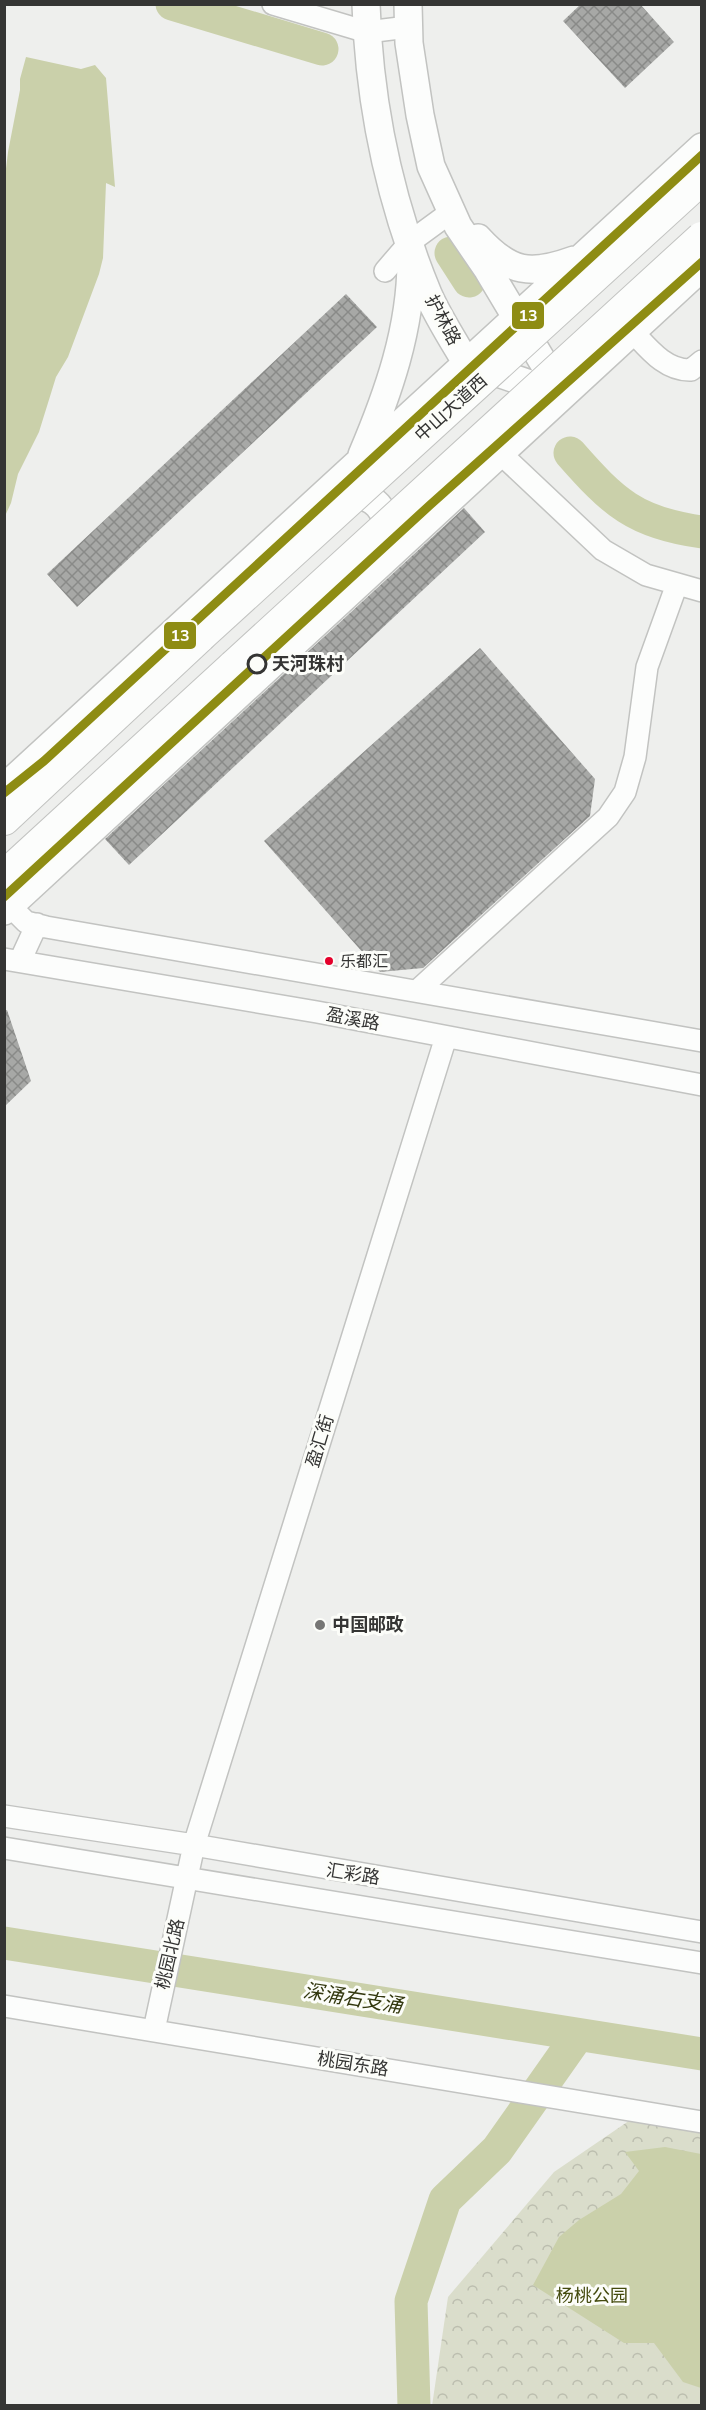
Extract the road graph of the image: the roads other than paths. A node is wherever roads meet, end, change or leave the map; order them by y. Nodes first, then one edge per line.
1 (273, 4) edge
2 (366, 4) edge
3 (408, 16) edge
4 (367, 32) junction
5 (702, 147) edge
6 (702, 178) edge
7 (451, 212) junction
8 (702, 238) edge
9 (410, 242) junction
10 (581, 257) junction
11 (702, 267) edge
12 (385, 271) dead end
13 (515, 316) junction
14 (632, 331) junction
15 (702, 361) edge
16 (466, 362) junction
17 (563, 395) junction
18 (500, 453) junction
19 (358, 464) junction
20 (322, 497) junction
21 (377, 567) junction
22 (677, 584) junction
23 (702, 591) edge
24 (4, 788) edge
25 (4, 819) edge
26 (6, 898) edge
27 (37, 924) junction
28 (12, 960) edge
29 (418, 990) junction
30 (446, 1037) junction
31 (702, 1041) edge
32 (702, 1085) edge
33 (4, 1816) edge
34 (122, 1834) junction
35 (194, 1845) junction
36 (4, 1848) edge
37 (117, 1867) junction
38 (188, 1878) junction
39 (648, 1923) junction
40 (702, 1932) edge
41 (643, 1954) junction
42 (700, 1957) edge
43 (4, 2006) edge
44 (154, 2030) junction
45 (702, 2122) edge

1 - 4 street
2 - 4 main road, 护林路
3 - 4 street
3 - 7 main road
4 - 9 main road, 护林路
5 - 10 main road
6 - 25 highway, 中山大道西, bridge
7 - 9 street
7 - 10 main road
7 - 13 main road
8 - 26 highway, bridge
9 - 12 street
9 - 16 main road, 护林路
9 - 19 main road
10 - 13 main road
11 - 14 main road
13 - 16 main road
13 - 17 main road
14 - 15 street
14 - 17 main road
16 - 17 main road, 护林路
16 - 19 main road
17 - 18 main road
18 - 21 main road
18 - 22 street
19 - 20 main road
20 - 21 main road
20 - 24 main road
21 - 26 main road
22 - 23 street
22 - 29 street
26 - 27 street
27 - 28 street
27 - 29 street
28 - 30 street, 盈溪路
29 - 31 street
30 - 32 street, 盈溪路
30 - 35 street, 盈汇街
33 - 34 street, 汇彩路
34 - 35 street, 汇彩路
34 - 37 street
35 - 38 street, 盈汇街
35 - 39 street, 汇彩路
36 - 37 street, 汇彩路
37 - 38 street, 汇彩路
38 - 41 street, 汇彩路
38 - 44 street, 桃园北路
39 - 40 street, 汇彩路
39 - 41 street
41 - 42 street, 汇彩路
43 - 44 street, 桃园东路
44 - 45 street, 桃园东路

